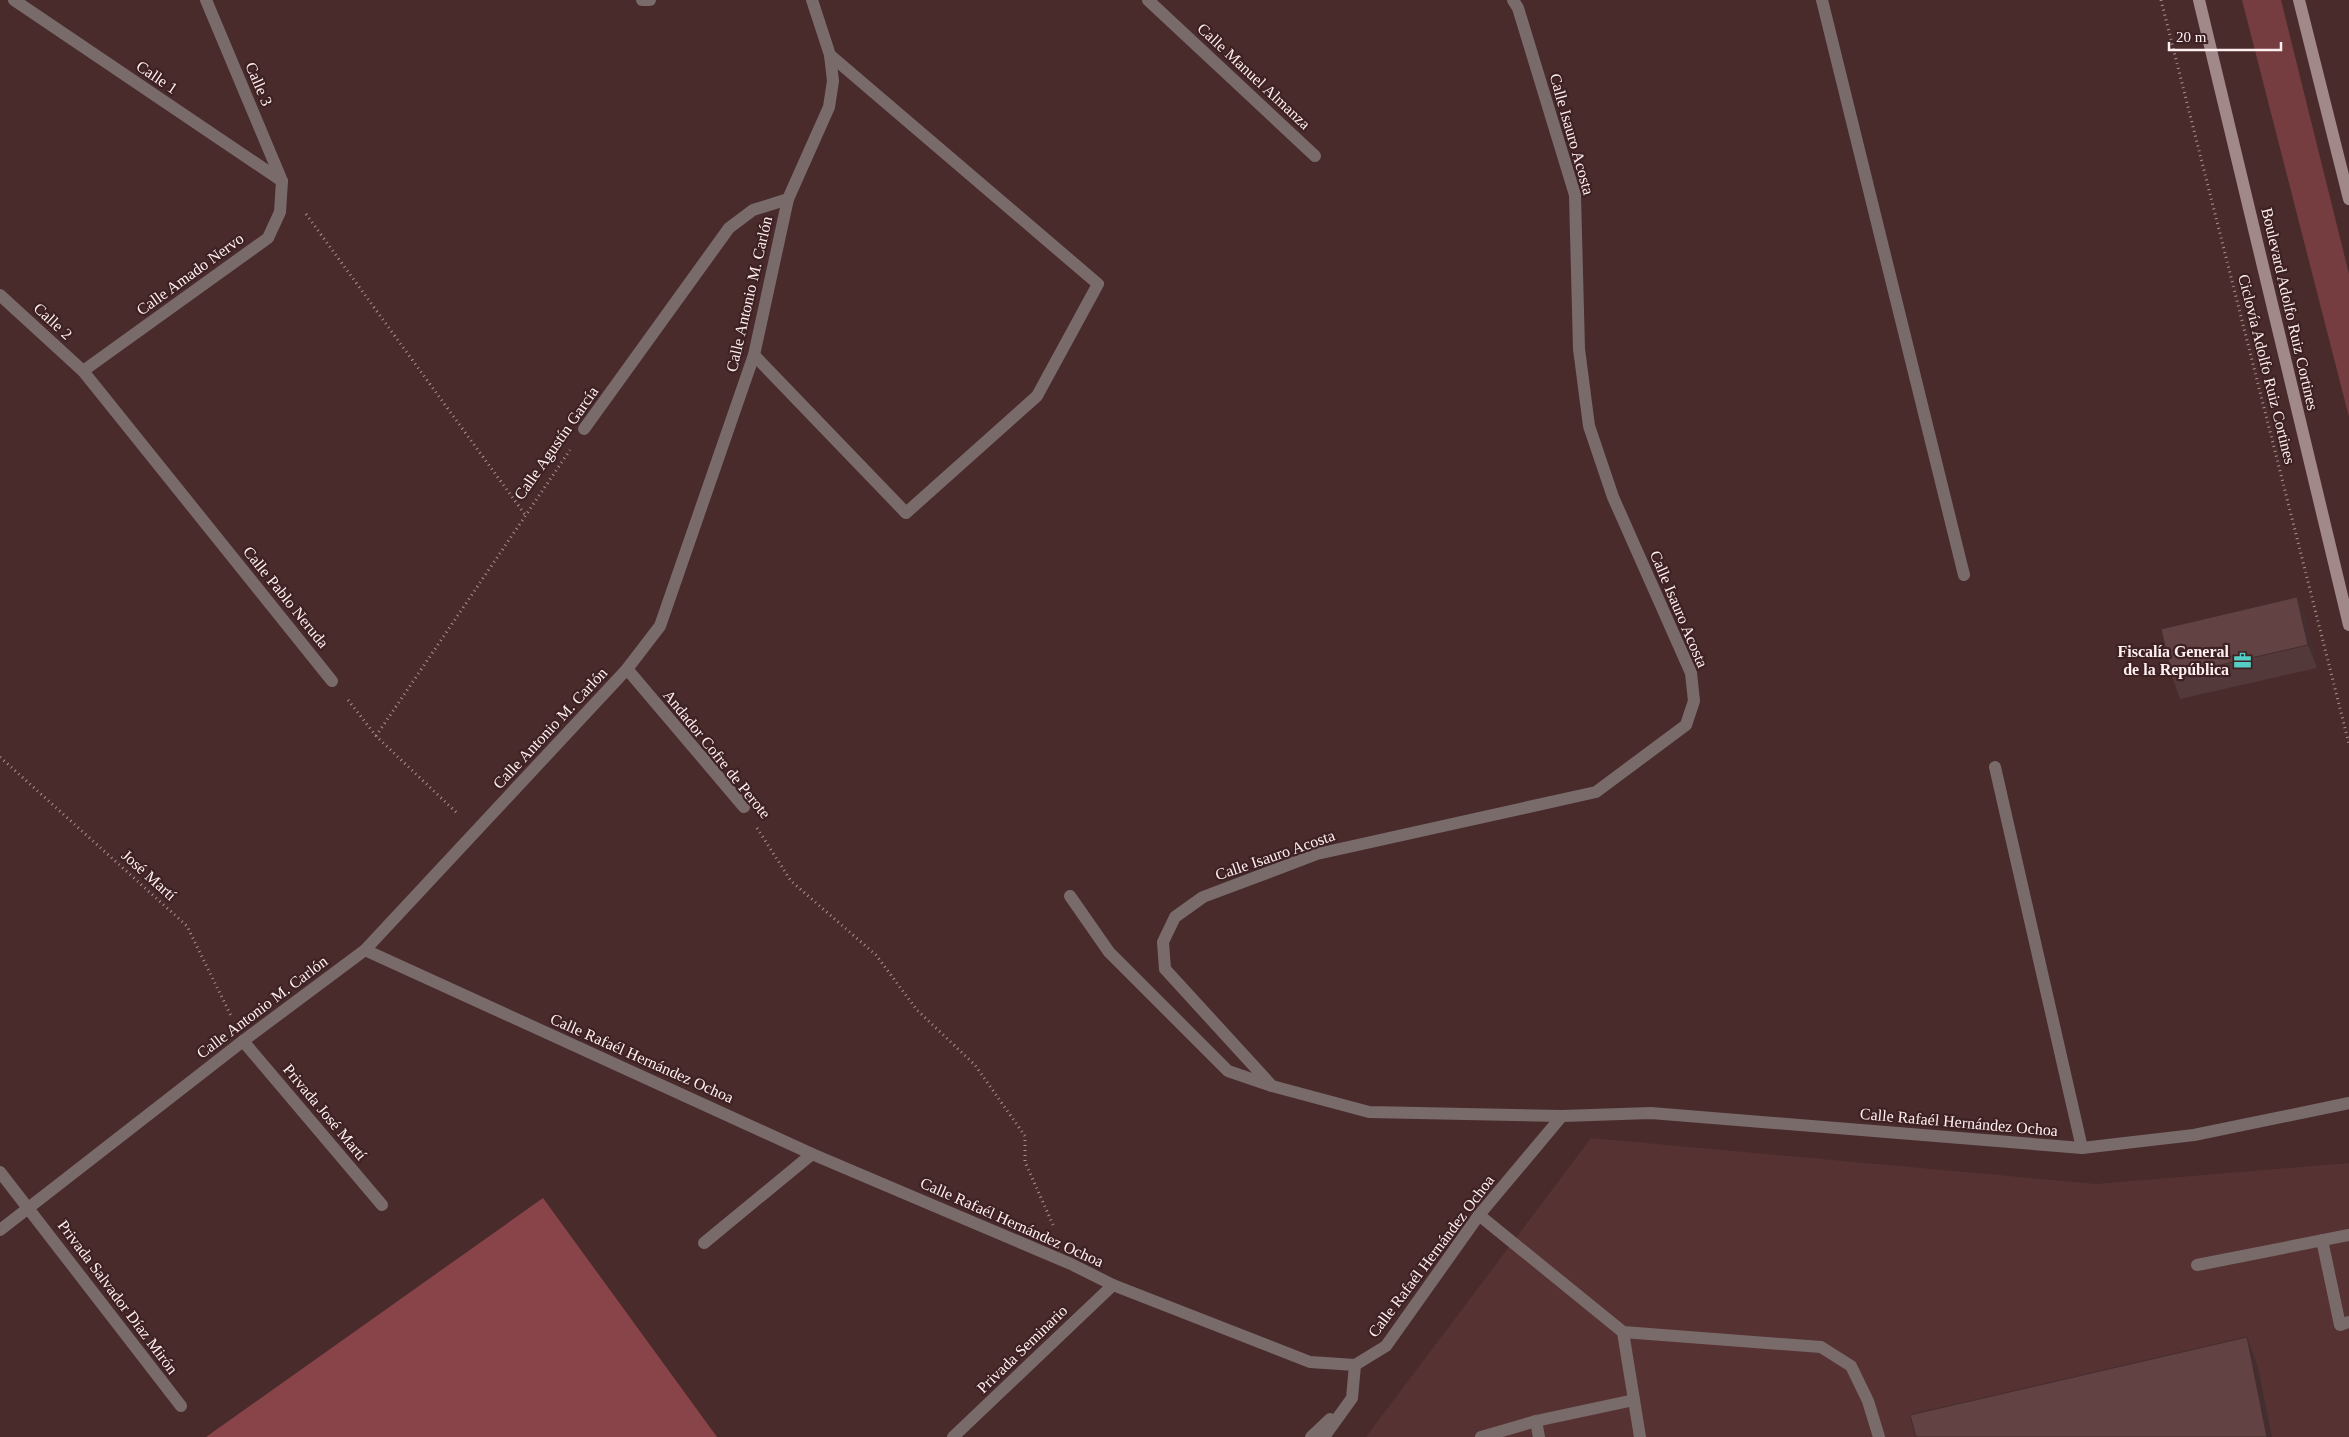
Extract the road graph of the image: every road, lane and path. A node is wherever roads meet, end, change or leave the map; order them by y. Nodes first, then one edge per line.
1 (14, 0) edge
2 (206, 0) edge
3 (812, 0) edge
4 (1148, 0) edge
5 (1513, 0) edge
6 (1822, 0) edge
7 (2161, 0) edge
8 (2199, 0) edge
9 (2299, 0) edge
10 (830, 55) junction
11 (1316, 156) dead end
12 (282, 182) junction
13 (788, 199) junction
14 (2349, 199) edge
15 (0, 295) edge
16 (754, 355) junction
17 (83, 371) junction
18 (584, 429) joint
19 (526, 516) junction
20 (1964, 575) dead end
21 (2349, 625) edge
22 (627, 670) junction
23 (332, 681) joint
24 (376, 736) junction
25 (2349, 744) edge
26 (0, 757) edge
27 (1995, 768) dead end
28 (744, 807) joint
29 (476, 832) junction
30 (1070, 896) dead end
31 (365, 950) junction
32 (243, 1041) junction
33 (1272, 1086) junction
34 (2349, 1103) edge
35 (1562, 1116) junction
36 (2082, 1148) junction
37 (812, 1154) junction
38 (0, 1172) edge
39 (382, 1205) dead end
40 (30, 1208) junction
41 (1479, 1215) junction
42 (0, 1230) edge
43 (2349, 1235) edge
44 (2322, 1240) junction
45 (704, 1243) dead end
46 (1071, 1264) junction
47 (2197, 1265) dead end
48 (1113, 1285) junction
49 (2349, 1322) edge
50 (1623, 1332) junction
51 (1355, 1365) junction
52 (1352, 1398) junction
53 (1634, 1400) junction
54 (181, 1406) dead end
55 (1536, 1421) junction
56 (953, 1437) edge
57 (1311, 1437) edge
58 (1324, 1437) edge
59 (1481, 1437) edge
60 (1539, 1437) edge
61 (1640, 1437) edge
62 (1879, 1437) edge

1 - 12 street, Calle 1
2 - 12 street, Calle 3
3 - 10 street, Calle Antonio M. Carlón
4 - 11 street, Calle Manuel Almanza
5 - 33 street, Calle Isauro Acosta
6 - 20 street
7 - 25 path, Ciclovía Adolfo Ruiz Cortines
8 - 21 main road, Boulevard Adolfo Ruiz Cortines
9 - 14 main road
10 - 13 street, Calle Antonio M. Carlón
10 - 16 street
12 - 17 street, Calle Amado Nervo
12 - 19 path
13 - 16 street, Calle Antonio M. Carlón
13 - 18 street, Calle Agustín García
15 - 17 street, Calle 2
16 - 22 street, Calle Antonio M. Carlón
17 - 23 street, Calle Pablo Neruda
18 - 19 path, Calle Agustín García
19 - 24 path, Calle Agustín García
22 - 28 street, Andador Cofre de Perote
22 - 29 street, Calle Antonio M. Carlón
23 - 24 path
24 - 29 path
26 - 32 path, José Martí
27 - 36 street
28 - 46 path, Andador Cofre de Perote
29 - 31 street, Calle Antonio M. Carlón
30 - 33 street, Calle Rafaél Hernández Ochoa
31 - 32 street, Calle Antonio M. Carlón
31 - 37 street, Calle Rafaél Hernández Ochoa
32 - 39 street, Privada José Martí
32 - 40 street, Calle Antonio M. Carlón
33 - 35 street, Calle Rafaél Hernández Ochoa
34 - 36 street, Calle Rafaél Hernández Ochoa
35 - 36 street, Calle Rafaél Hernández Ochoa
35 - 41 street, Calle Rafaél Hernández Ochoa
37 - 45 street
37 - 46 street, Calle Rafaél Hernández Ochoa
38 - 40 street, Privada Salvador Díaz Mirón
40 - 42 street, Calle Antonio M. Carlón
40 - 54 street, Privada Salvador Díaz Mirón
41 - 50 street
41 - 51 street, Calle Rafaél Hernández Ochoa
43 - 44 street
44 - 47 street
44 - 49 street
46 - 48 street, Calle Rafaél Hernández Ochoa
48 - 51 street, Calle Rafaél Hernández Ochoa
48 - 56 street, Privada Seminario
50 - 53 street
50 - 62 street
51 - 52 street
52 - 57 street
52 - 58 street
53 - 55 street
53 - 61 street
55 - 59 street
55 - 60 street

